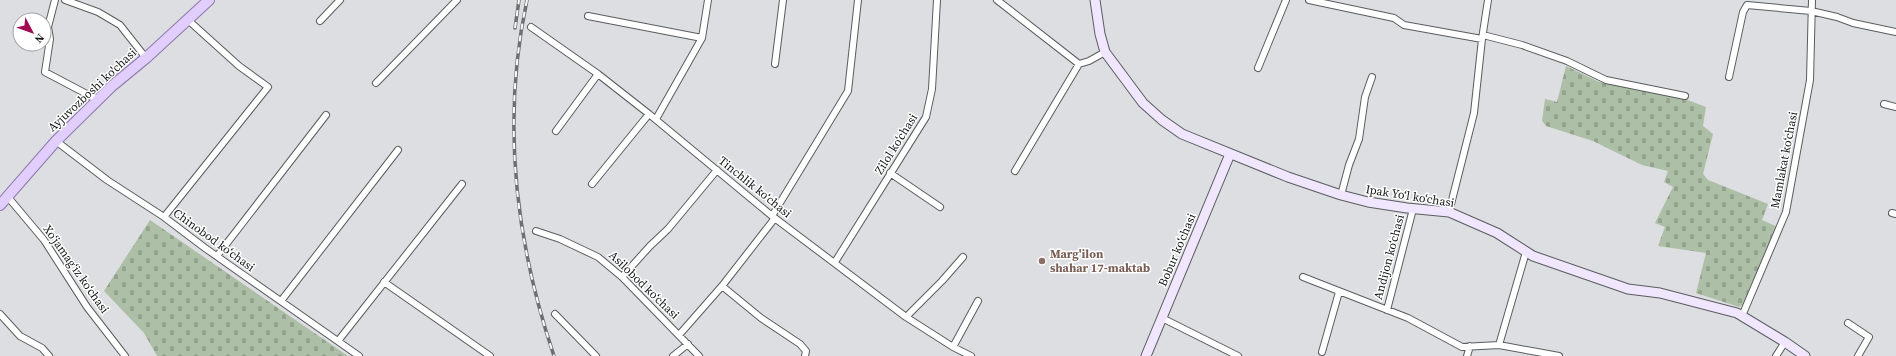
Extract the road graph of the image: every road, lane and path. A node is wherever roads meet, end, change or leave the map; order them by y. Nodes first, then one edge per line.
1 (55, 0) edge
2 (65, 0) edge
3 (208, 0) edge
4 (340, 0) edge
5 (457, 0) edge
6 (708, 0) edge
7 (783, 0) edge
8 (858, 0) edge
9 (937, 0) edge
10 (997, 0) edge
11 (1095, 0) edge
12 (1286, 0) edge
13 (1309, 0) edge
14 (1488, 0) edge
15 (1812, 0) edge
16 (1811, 11) junction
17 (588, 16) dead end
18 (188, 20) junction
19 (320, 21) dead end
20 (531, 27) dead end
21 (1896, 32) edge
22 (1482, 37) junction
23 (702, 38) junction
24 (1106, 52) junction
25 (146, 58) junction
26 (775, 64) dead end
27 (1080, 64) junction
28 (1258, 68) dead end
29 (598, 74) junction
30 (1372, 77) dead end
31 (1729, 77) dead end
32 (376, 83) dead end
33 (1685, 96) dead end
34 (98, 100) junction
35 (1884, 104) dead end
36 (1896, 107) edge
37 (649, 114) junction
38 (326, 115) dead end
39 (656, 119) junction
40 (556, 131) dead end
41 (56, 141) junction
42 (398, 150) dead end
43 (1230, 154) junction
44 (717, 170) junction
45 (1015, 171) dead end
46 (890, 174) junction
47 (462, 184) dead end
48 (592, 184) dead end
49 (1341, 195) junction
50 (7, 196) junction
51 (0, 205) edge
52 (940, 206) dead end
53 (1413, 209) junction
54 (1449, 212) junction
55 (164, 217) junction
56 (774, 217) junction
57 (536, 231) dead end
58 (1526, 252) junction
59 (216, 256) junction
60 (963, 257) dead end
61 (834, 262) junction
62 (622, 277) junction
63 (1303, 277) dead end
64 (384, 282) junction
65 (722, 286) junction
66 (1340, 292) junction
67 (281, 301) junction
68 (978, 301) dead end
69 (1387, 310) junction
70 (0, 314) edge
71 (555, 314) dead end
72 (1742, 316) junction
73 (906, 317) junction
74 (1162, 318) junction
75 (1848, 323) dead end
76 (679, 335) junction
77 (338, 341) junction
78 (1785, 342) junction
79 (688, 344) junction
80 (1499, 345) junction
81 (1470, 346) junction
82 (953, 347) junction
83 (1322, 352) dead end
84 (50, 356) edge
85 (125, 356) edge
86 (359, 356) edge
87 (490, 356) edge
88 (596, 356) edge
89 (673, 356) edge
90 (699, 356) edge
91 (805, 356) edge
92 (971, 356) edge
93 (1146, 356) edge
94 (1238, 356) edge
95 (1467, 356) edge
96 (1559, 356) edge
97 (1776, 356) edge
98 (1805, 356) edge
99 (1858, 356) edge

1 - 34 street
2 - 25 street
3 - 18 main road, Ayjuvozboshi ko'chasi
4 - 19 street
5 - 32 street
6 - 23 street
7 - 26 street
8 - 56 street
9 - 46 street, Zilol ko‘chasi
10 - 27 street
11 - 24 street, Ipak Yoʻl koʻchasi
12 - 28 street
13 - 22 street
14 - 22 street
15 - 16 street, Mamlakat koʻchasi
16 - 21 street
16 - 31 street
16 - 72 street, Mamlakat koʻchasi
17 - 23 street
18 - 25 main road, Ayjuvozboshi ko'chasi
18 - 55 street
20 - 29 street, Tinchlik koʻchasi
22 - 33 street
22 - 54 street
23 - 39 street
24 - 27 street
24 - 43 street, Ipak Yoʻl koʻchasi
25 - 34 main road, Ayjuvozboshi ko'chasi
27 - 45 street
29 - 37 street, Tinchlik koʻchasi
29 - 40 street
30 - 49 street
34 - 41 main road, Ayjuvozboshi ko'chasi
35 - 36 street
37 - 39 street, Tinchlik koʻchasi
37 - 48 street
38 - 59 street
39 - 44 street, Tinchlik koʻchasi
41 - 50 main road, Ayjuvozboshi ko'chasi
41 - 55 street, Chinobod koʻchasi
42 - 67 street
43 - 49 street, Ipak Yoʻl koʻchasi
43 - 74 street, Bobur koʻchasi
44 - 56 street, Tinchlik koʻchasi
44 - 62 street
46 - 52 street
46 - 61 street, Zilol ko‘chasi
47 - 64 street
49 - 53 street, Ipak Yoʻl koʻchasi
50 - 51 main road, Ayjuvozboshi ko'chasi
50 - 85 street, Xoʻjamagʻiz koʻchasi
53 - 54 street, Ipak Yoʻl koʻchasi
53 - 69 street, Andijon koʻchasi
54 - 58 street, Ipak Yoʻl koʻchasi
55 - 59 street, Chinobod koʻchasi
56 - 61 street, Tinchlik koʻchasi
56 - 65 street
57 - 62 street, Asilobod koʻchasi
58 - 72 street, Ipak Yoʻl koʻchasi
58 - 80 street
59 - 67 street, Chinobod koʻchasi
60 - 73 street
61 - 73 street, Tinchlik koʻchasi
62 - 76 street, Asilobod koʻchasi
63 - 66 street, Andijon koʻchasi
64 - 77 street
64 - 87 street
65 - 76 street
65 - 91 street
66 - 69 street, Andijon koʻchasi
66 - 83 street
67 - 77 street, Chinobod koʻchasi
68 - 82 street
69 - 81 street, Andijon koʻchasi
70 - 84 street
71 - 88 street
72 - 78 street, Ipak Yoʻl koʻchasi
73 - 82 street, Tinchlik koʻchasi
74 - 93 street, Bobur koʻchasi
74 - 94 street
75 - 99 street
76 - 79 street, Asilobod koʻchasi
77 - 86 street, Chinobod koʻchasi
78 - 97 street
78 - 98 street, Ipak Yoʻl koʻchasi
79 - 89 street
79 - 90 street, Asilobod koʻchasi
80 - 81 street, Andijon koʻchasi
80 - 96 street, Andijon koʻchasi
81 - 95 street
82 - 92 street, Tinchlik koʻchasi

